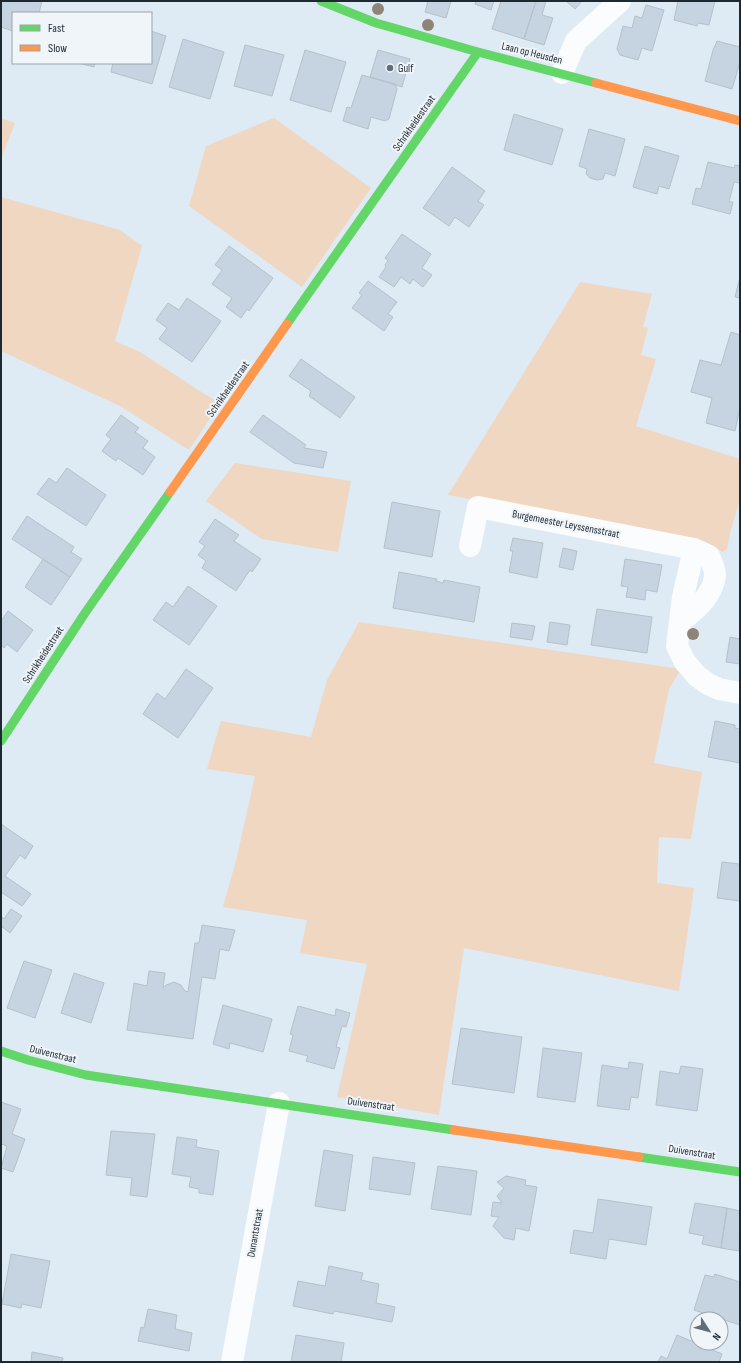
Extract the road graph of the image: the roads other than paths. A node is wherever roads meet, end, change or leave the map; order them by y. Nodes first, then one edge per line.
1 (321, 1) edge
2 (620, 1) edge
3 (478, 52) junction
4 (562, 73) junction
5 (740, 121) edge
6 (470, 546) dead end
7 (740, 693) edge
8 (1, 741) edge
9 (1, 1051) edge
10 (279, 1103) junction
11 (740, 1172) edge
12 (232, 1362) edge

1 - 3 street, Laan op Heusden
2 - 4 street
3 - 4 street, Laan op Heusden
3 - 8 street, Schrikheidestraat
4 - 5 street, Laan op Heusden
6 - 7 street, Burgemeester Leyssensstraat
9 - 10 street, Duivenstraat
10 - 11 street, Duivenstraat
10 - 12 street, Dunantstraat

